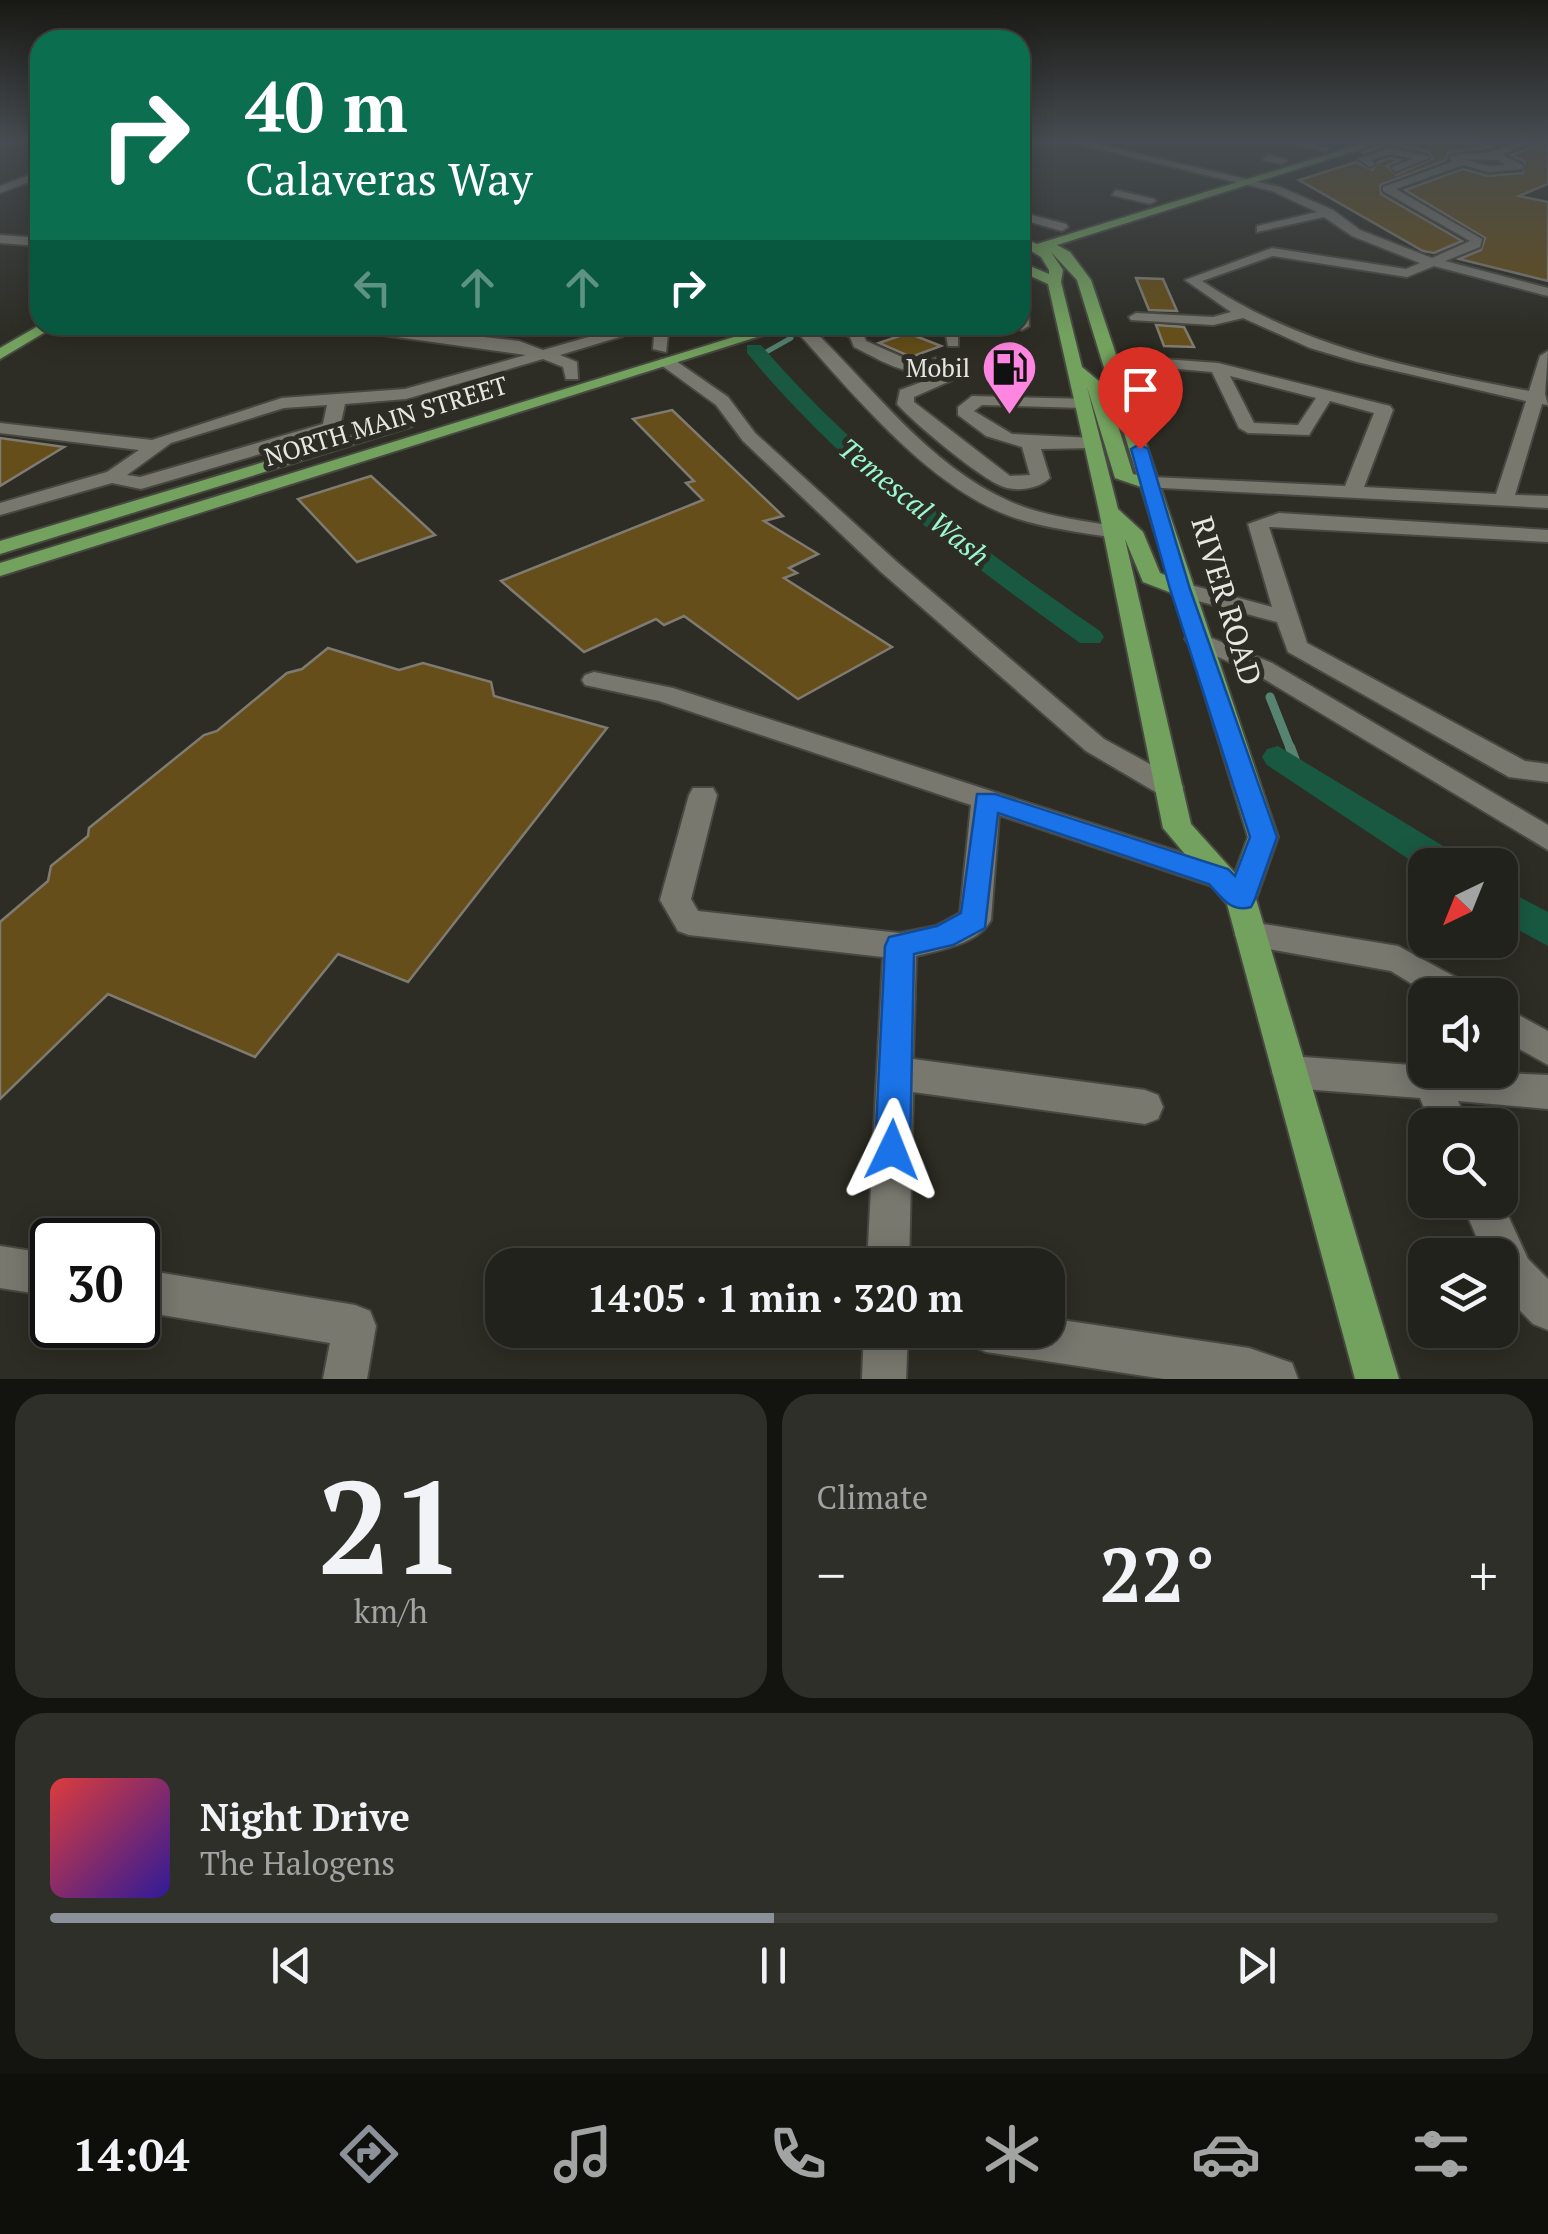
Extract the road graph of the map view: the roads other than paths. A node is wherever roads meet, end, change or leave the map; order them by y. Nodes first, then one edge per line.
1 (1135, 206) edge
2 (1174, 206) edge
3 (1317, 206) edge
4 (1419, 206) edge
5 (1329, 212) junction
6 (1030, 218) edge
7 (1062, 228) junction
8 (1261, 229) dead end
9 (1078, 236) junction
10 (0, 239) edge
11 (1030, 239) edge
12 (30, 241) edge
13 (1030, 245) edge
14 (1042, 247) junction
15 (1432, 263) junction
16 (1030, 271) edge
17 (1084, 280) junction
18 (1054, 282) junction
19 (1548, 292) edge
20 (1247, 313) junction
21 (1136, 318) dead end
22 (33, 335) edge
23 (425, 335) edge
24 (611, 335) edge
25 (665, 335) edge
26 (716, 335) edge
27 (747, 335) edge
28 (811, 335) edge
29 (857, 335) edge
30 (952, 335) edge
31 (953, 342) dead end
32 (0, 354) edge
33 (670, 354) junction
34 (536, 355) junction
35 (1548, 356) edge
36 (940, 362) dead end
37 (1150, 363) dead end
38 (1218, 368) junction
39 (1076, 370) junction
40 (960, 374) dead end
41 (572, 376) junction
42 (590, 386) junction
43 (1326, 395) junction
44 (1542, 398) edge
45 (336, 400) junction
46 (1083, 403) junction
47 (0, 428) edge
48 (1030, 443) junction
49 (1092, 443) junction
50 (155, 446) junction
51 (114, 476) junction
52 (1151, 483) junction
53 (1352, 492) junction
54 (1504, 500) junction
55 (1548, 502) edge
56 (0, 509) edge
57 (1111, 522) junction
58 (1548, 536) edge
59 (0, 548) edge
60 (0, 570) edge
61 (1180, 589) junction
62 (1285, 618) junction
63 (1194, 630) junction
64 (594, 680) dead end
65 (1548, 773) edge
66 (1168, 783) junction
67 (703, 795) dead end
68 (985, 814) junction
69 (1548, 839) edge
70 (1237, 904) junction
71 (900, 946) junction
72 (1429, 978) edge
73 (1518, 1030) edge
74 (1548, 1048) edge
75 (1290, 1072) junction
76 (895, 1073) junction
77 (1408, 1081) edge
78 (1496, 1088) edge
79 (1548, 1092) edge
80 (1145, 1107) dead end
81 (1489, 1218) edge
82 (889, 1248) edge
83 (0, 1266) edge
84 (30, 1271) edge
85 (160, 1294) edge
86 (1548, 1308) edge
87 (1065, 1342) edge
88 (885, 1348) edge
89 (345, 1379) edge
90 (884, 1379) edge
91 (1276, 1379) edge
92 (1377, 1379) edge

1 - 7 main road
2 - 9 main road
3 - 5 street
4 - 15 street
5 - 8 street
5 - 15 street
6 - 7 street
7 - 11 main road
9 - 14 main road
9 - 17 main road
10 - 12 street
13 - 14 main road
14 - 17 main road, RIVER ROAD
14 - 18 main road
15 - 19 street
15 - 20 street
16 - 18 main road
17 - 52 main road, RIVER ROAD
18 - 39 main road
20 - 21 street
20 - 44 street
22 - 32 main road
23 - 34 street
24 - 34 street
25 - 33 street
26 - 33 main road, NORTH MAIN STREET
27 - 33 main road, NORTH MAIN STREET
28 - 57 street
29 - 36 street
30 - 31 street
33 - 41 main road, NORTH MAIN STREET
33 - 42 main road, NORTH MAIN STREET
33 - 66 street
34 - 41 street
34 - 45 street
35 - 44 street
37 - 38 street
38 - 43 street
38 - 43 street
39 - 46 main road
39 - 52 main road
40 - 48 street
41 - 42 street
41 - 59 main road, NORTH MAIN STREET
42 - 60 main road, NORTH MAIN STREET
43 - 53 street
44 - 54 street
45 - 50 street
45 - 51 street
46 - 48 street
46 - 49 main road
47 - 50 street
48 - 49 street
49 - 57 main road
50 - 51 street
51 - 56 street
52 - 53 street
52 - 61 main road, RIVER ROAD
53 - 54 street
54 - 55 street
57 - 61 main road
57 - 66 main road
58 - 62 street
61 - 62 street
61 - 63 main road, RIVER ROAD
62 - 65 street
63 - 69 street
63 - 70 main road, RIVER ROAD
64 - 68 street
66 - 70 main road
67 - 71 street
68 - 70 street
68 - 71 street
70 - 72 street
70 - 75 main road
71 - 76 street
73 - 74 street
75 - 77 street
75 - 92 main road
76 - 80 street
76 - 82 street
78 - 79 street
81 - 86 street
83 - 84 street
85 - 89 street
87 - 91 street
88 - 90 street

